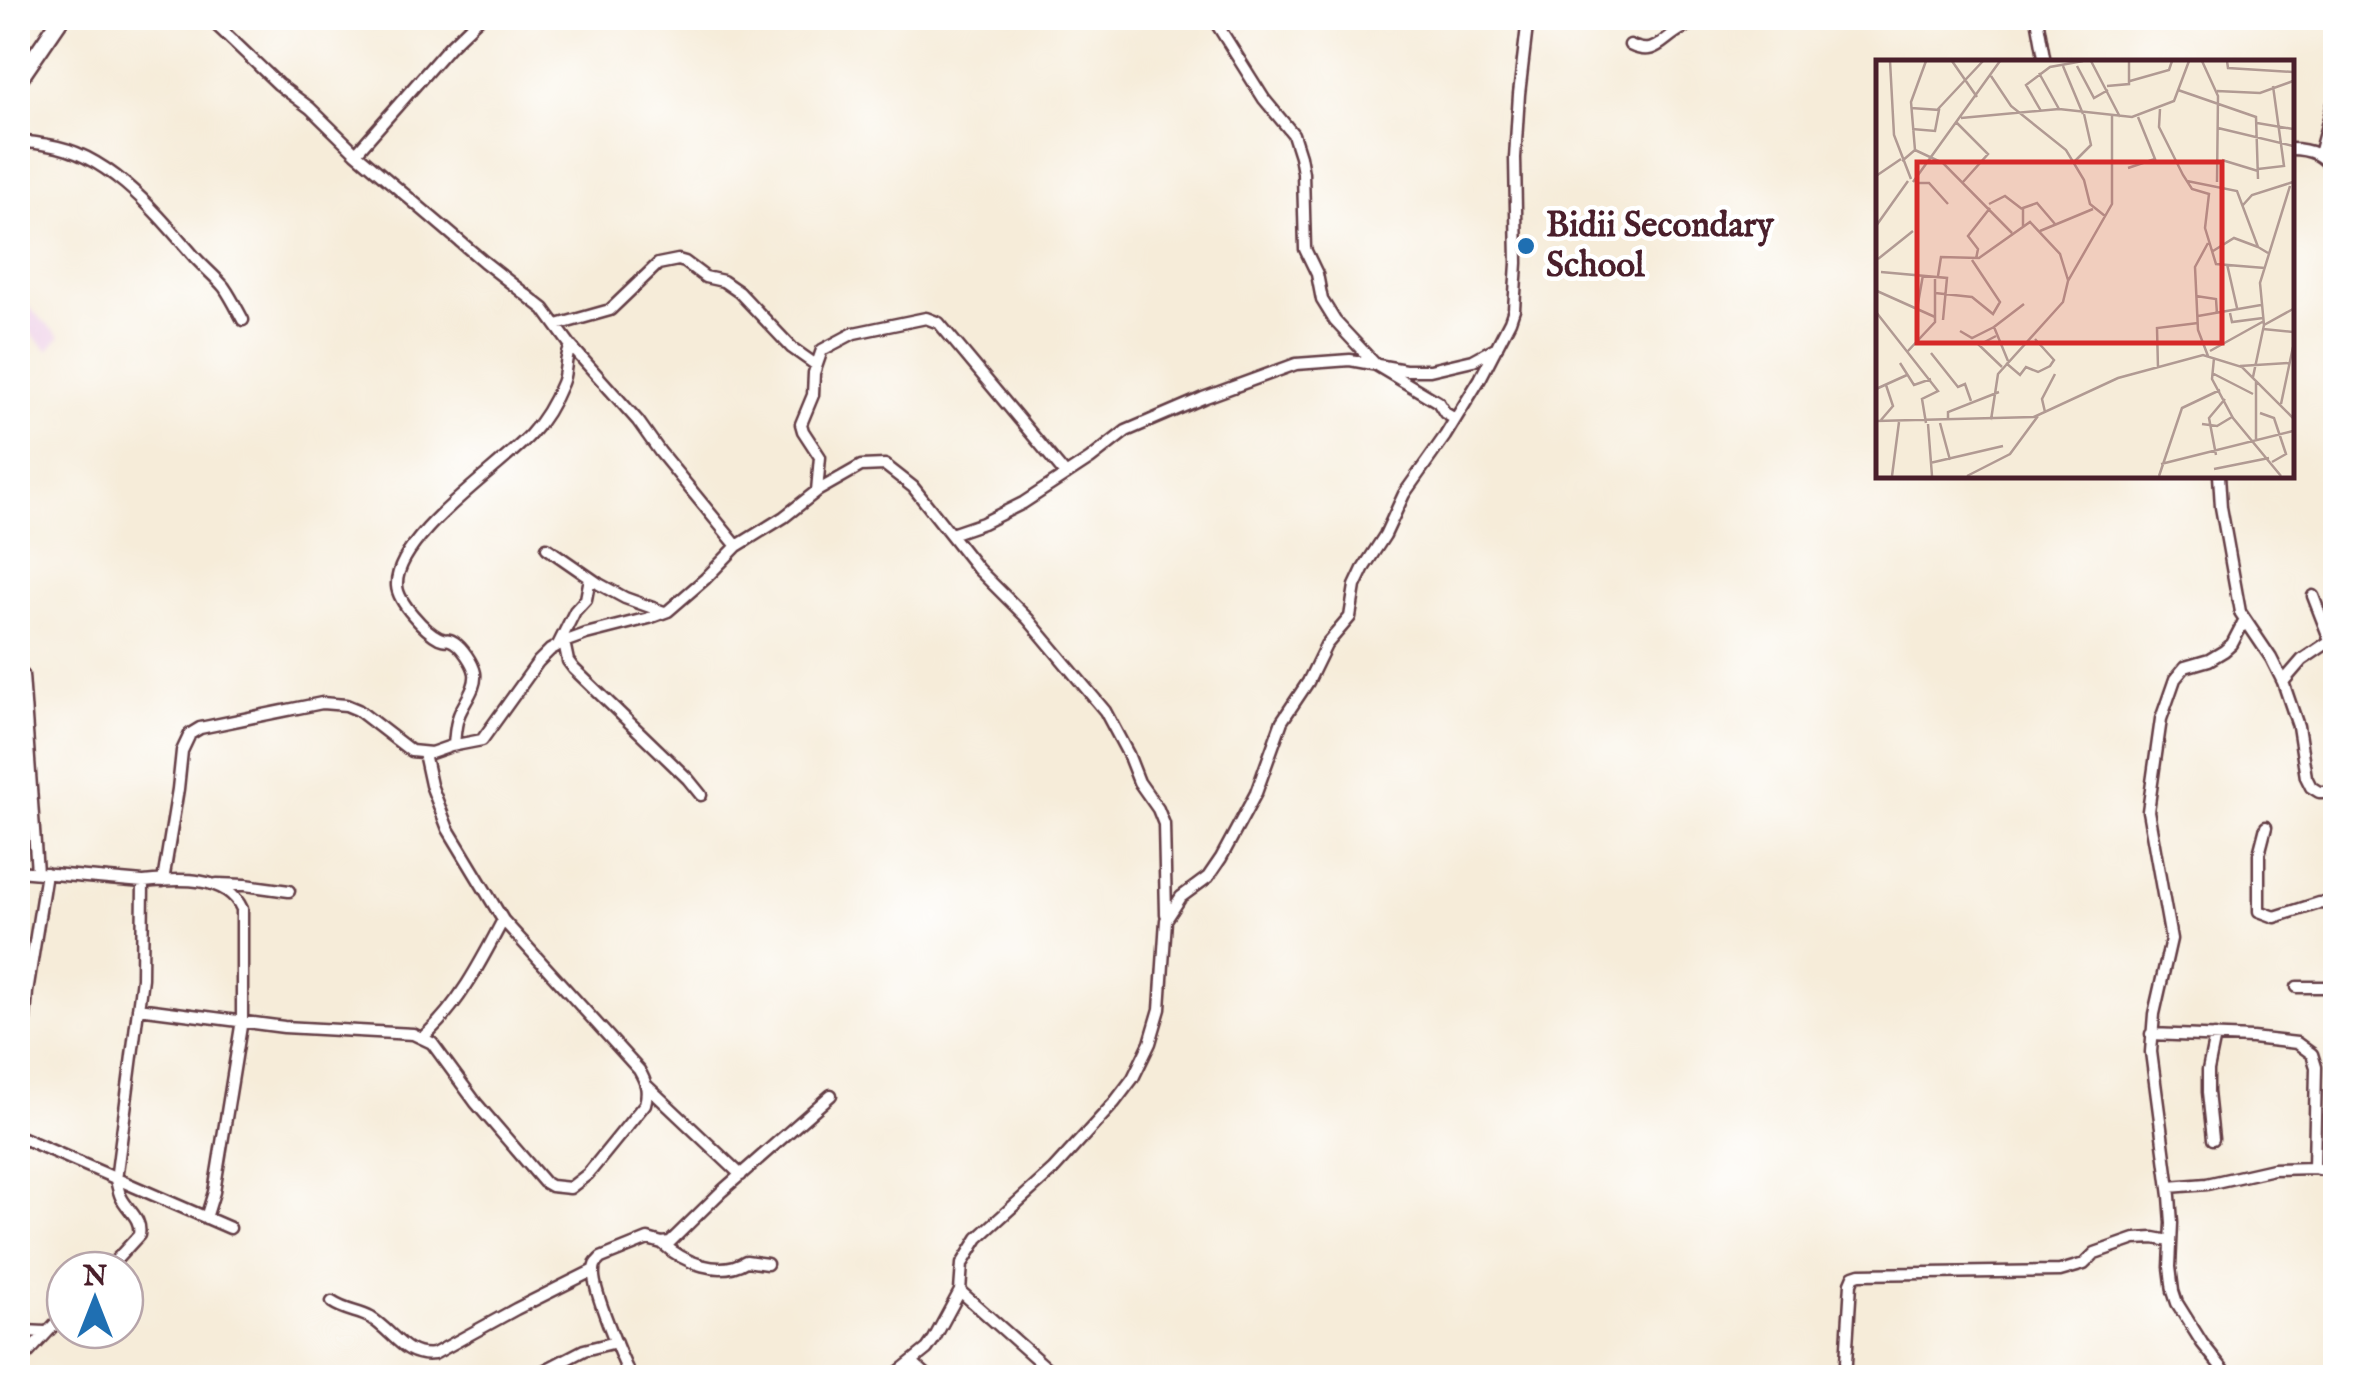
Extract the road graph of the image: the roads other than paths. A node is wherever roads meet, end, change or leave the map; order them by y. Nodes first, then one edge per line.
1 (61, 18) edge
2 (209, 18) edge
3 (479, 18) edge
4 (1213, 18) edge
5 (1528, 18) edge
6 (1707, 18) edge
7 (2036, 18) edge
8 (1630, 46) dead end
9 (2045, 60) edge
10 (18, 81) edge
11 (2336, 93) edge
12 (18, 143) edge
13 (2293, 150) edge
14 (356, 154) junction
15 (2319, 154) junction
16 (2336, 172) edge
17 (244, 320) dead end
18 (558, 326) junction
19 (571, 346) junction
20 (1498, 347) junction
21 (816, 365) junction
22 (1376, 365) junction
23 (1455, 419) junction
24 (1066, 475) junction
25 (2219, 478) edge
26 (816, 492) junction
27 (951, 534) junction
28 (737, 546) junction
29 (547, 548) dead end
30 (590, 578) junction
31 (2314, 596) dead end
32 (665, 612) junction
33 (2244, 621) junction
34 (2333, 638) edge
35 (561, 644) junction
36 (23, 675) dead end
37 (2283, 682) junction
38 (454, 745) junction
39 (424, 753) junction
40 (2336, 792) edge
41 (701, 795) dead end
42 (2266, 827) dead end
43 (18, 871) edge
44 (42, 873) junction
45 (162, 881) junction
46 (143, 882) junction
47 (216, 884) junction
48 (289, 891) dead end
49 (2336, 904) edge
50 (503, 920) junction
51 (1166, 920) junction
52 (2297, 987) dead end
53 (2336, 987) edge
54 (138, 1008) junction
55 (242, 1020) junction
56 (2151, 1034) junction
57 (2215, 1036) junction
58 (423, 1037) junction
59 (18, 1054) edge
60 (647, 1085) junction
61 (831, 1096) dead end
62 (18, 1136) edge
63 (2214, 1138) dead end
64 (2314, 1168) junction
65 (2336, 1172) edge
66 (741, 1176) junction
67 (116, 1180) junction
68 (2169, 1187) junction
69 (206, 1218) junction
70 (230, 1228) dead end
71 (2170, 1240) junction
72 (662, 1243) junction
73 (125, 1250) edge
74 (767, 1264) dead end
75 (594, 1270) junction
76 (960, 1291) junction
77 (332, 1302) dead end
78 (18, 1326) edge
79 (45, 1332) joint
80 (616, 1342) junction
81 (912, 1362) junction
82 (18, 1364) edge
83 (530, 1378) edge
84 (631, 1378) edge
85 (891, 1378) edge
86 (930, 1378) edge
87 (1058, 1378) edge
88 (1845, 1378) edge
89 (2230, 1378) edge

1 - 10 main road
2 - 14 street
3 - 14 street
4 - 22 street
5 - 20 street
6 - 8 street
7 - 9 street
11 - 15 street
12 - 17 street
13 - 15 street
14 - 18 street
15 - 16 street
18 - 19 street
18 - 21 street
19 - 28 street
19 - 38 street
20 - 22 street
20 - 23 street
21 - 24 street
21 - 26 street
22 - 23 street
22 - 24 street
23 - 51 street
24 - 27 street
25 - 33 street
26 - 27 street
26 - 28 street
27 - 51 street
28 - 32 street
29 - 30 street
30 - 32 street
30 - 35 street
31 - 34 street
32 - 35 street
33 - 37 street
33 - 56 street
34 - 37 street
35 - 38 street
35 - 41 street
36 - 44 street
37 - 40 street
38 - 39 street
39 - 45 street
39 - 50 street
42 - 49 street
43 - 44 street
44 - 46 street
44 - 59 street
45 - 46 street
45 - 47 street
46 - 54 street
47 - 48 street
47 - 55 street
50 - 58 street
50 - 60 street
51 - 76 street
52 - 53 street
54 - 55 street
54 - 67 street
55 - 58 street
55 - 69 street
56 - 57 street
56 - 68 street
57 - 63 street
57 - 64 street
58 - 60 street
60 - 66 street
61 - 66 street
62 - 67 street
64 - 65 street
64 - 68 street
66 - 72 street
67 - 69 street
67 - 73 street
68 - 71 street
69 - 70 street
71 - 88 street
71 - 89 street
72 - 74 street
72 - 75 street
75 - 77 street
75 - 80 street
76 - 81 street
76 - 87 street
78 - 79 street
79 - 82 street
80 - 83 street
80 - 84 street
81 - 85 street
81 - 86 street

